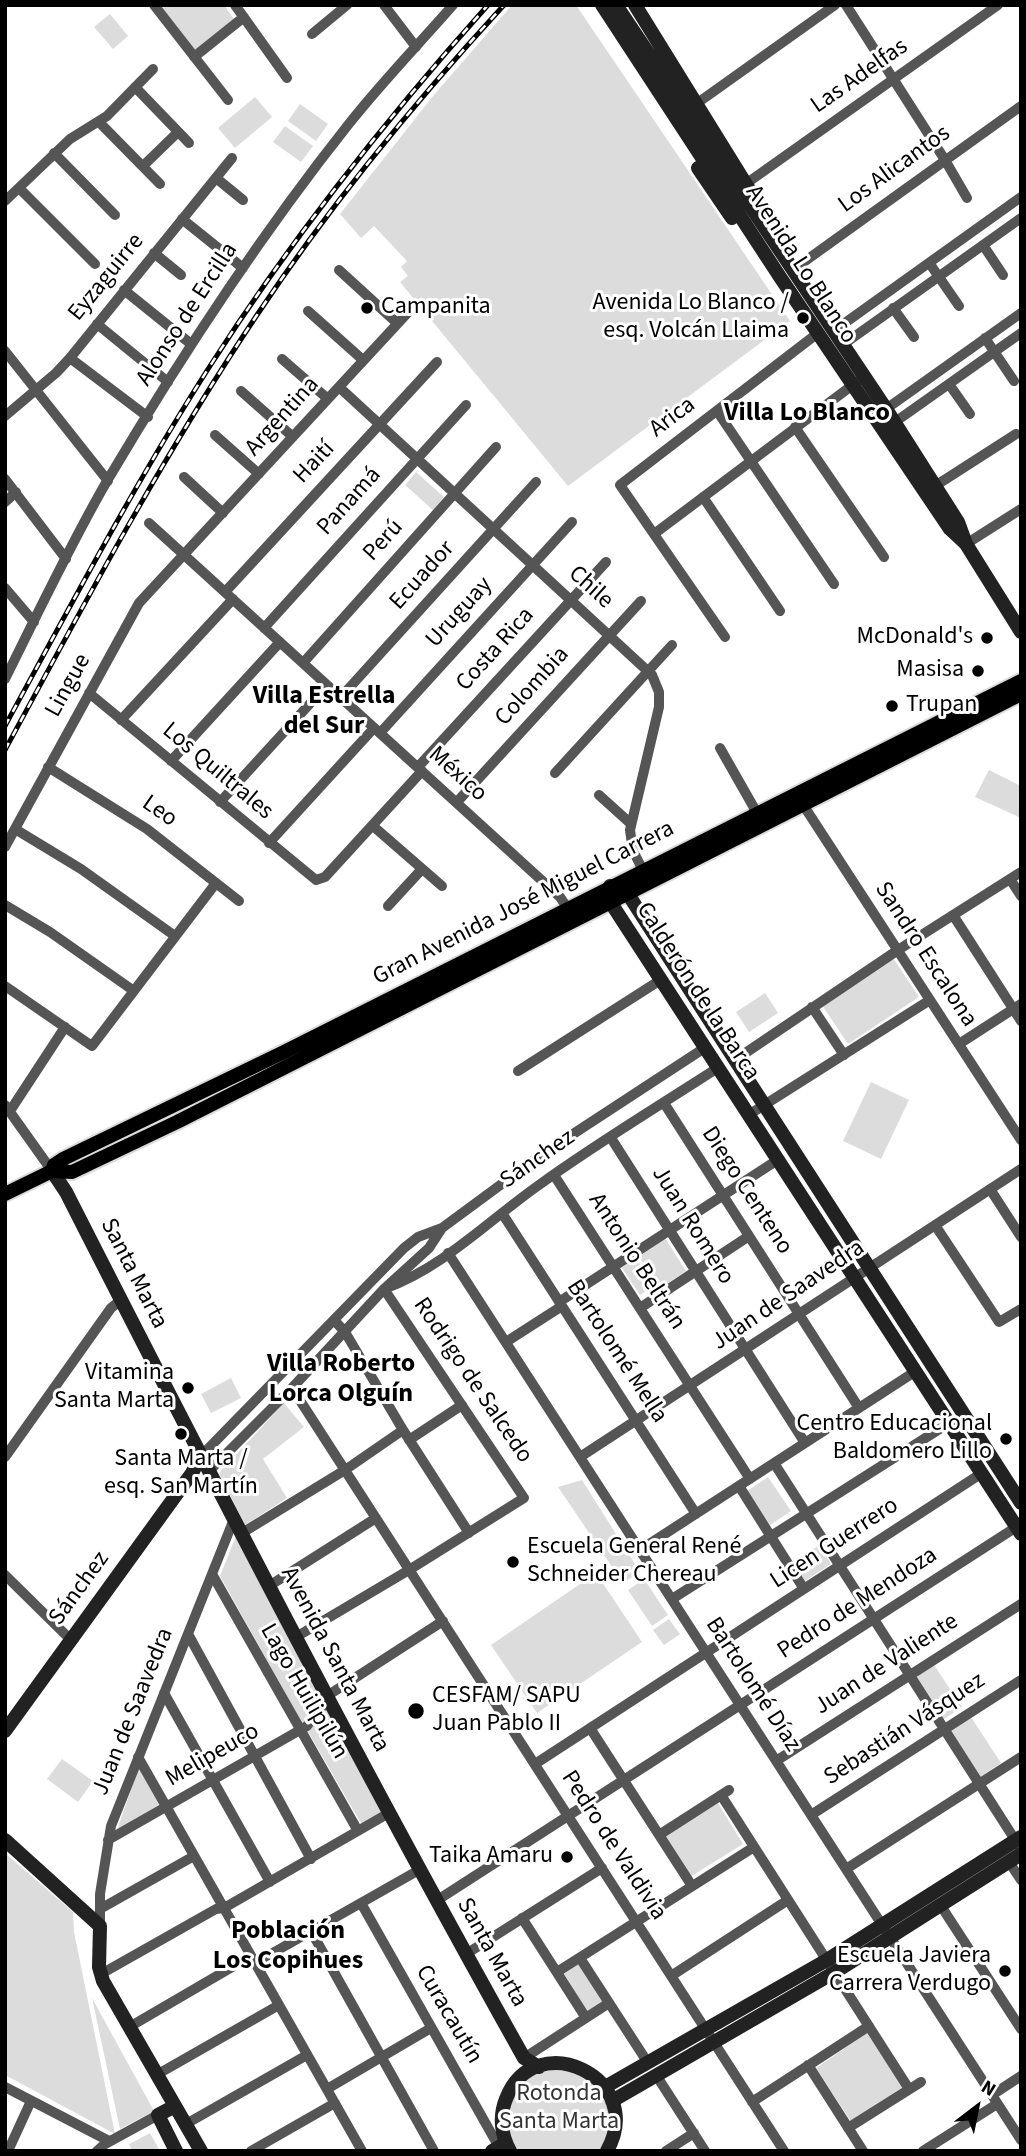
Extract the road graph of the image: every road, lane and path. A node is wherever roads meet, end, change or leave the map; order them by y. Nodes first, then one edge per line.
1 (154, 5) edge
2 (235, 5) edge
3 (348, 5) edge
4 (384, 5) edge
5 (453, 5) edge
6 (593, 5) edge
7 (602, 5) edge
8 (615, 5) edge
9 (635, 5) edge
10 (835, 5) edge
11 (846, 5) edge
12 (998, 5) edge
13 (244, 17) junction
14 (312, 34) dead end
15 (416, 47) junction
16 (194, 57) junction
17 (153, 69) dead end
18 (287, 78) dead end
19 (893, 79) junction
20 (135, 87) junction
21 (228, 100) dead end
22 (1021, 106) edge
23 (686, 112) junction
24 (99, 122) junction
25 (178, 132) junction
26 (189, 143) dead end
27 (54, 153) junction
28 (232, 158) dead end
29 (945, 160) junction
30 (143, 166) junction
31 (216, 178) junction
32 (747, 183) junction
33 (160, 184) dead end
34 (19, 188) junction
35 (967, 198) dead end
36 (243, 200) dead end
37 (5, 201) edge
38 (1019, 201) edge
39 (115, 215) dead end
40 (1021, 218) edge
41 (182, 219) junction
42 (776, 242) junction
43 (983, 245) junction
44 (764, 251) junction
45 (154, 253) junction
46 (95, 264) dead end
47 (930, 264) junction
48 (243, 268) junction
49 (794, 269) junction
50 (339, 270) dead end
51 (181, 275) dead end
52 (1003, 275) dead end
53 (939, 276) junction
54 (124, 289) junction
55 (959, 306) dead end
56 (412, 308) dead end
57 (894, 308) junction
58 (309, 311) dead end
59 (1021, 313) edge
60 (397, 323) junction
61 (97, 324) junction
62 (835, 330) junction
63 (818, 333) junction
64 (1021, 333) edge
65 (914, 337) dead end
66 (985, 338) junction
67 (191, 344) junction
68 (844, 344) junction
69 (5, 351) edge
70 (995, 352) junction
71 (70, 358) junction
72 (282, 359) dead end
73 (363, 360) junction
74 (437, 362) dead end
75 (858, 380) junction
76 (1014, 381) dead end
77 (168, 382) junction
78 (949, 384) junction
79 (339, 387) junction
80 (35, 389) junction
81 (241, 391) dead end
82 (328, 399) junction
83 (466, 405) dead end
84 (886, 408) junction
85 (717, 411) junction
86 (970, 414) dead end
87 (5, 416) edge
88 (148, 417) junction
89 (895, 422) junction
90 (379, 424) junction
91 (795, 427) junction
92 (215, 435) dead end
93 (1016, 435) dead end
94 (293, 437) junction
95 (496, 447) dead end
96 (417, 459) junction
97 (750, 461) junction
98 (259, 474) junction
99 (184, 477) dead end
100 (5, 479) edge
101 (107, 481) junction
102 (536, 482) dead end
103 (935, 486) junction
104 (16, 492) junction
105 (455, 493) junction
106 (704, 497) junction
107 (5, 502) edge
108 (1021, 509) edge
109 (223, 513) junction
110 (572, 522) dead end
111 (149, 523) dead end
112 (494, 529) junction
113 (654, 534) junction
114 (966, 544) junction
115 (185, 555) junction
116 (884, 557) dead end
117 (66, 559) junction
118 (606, 562) dead end
119 (533, 565) junction
120 (834, 584) dead end
121 (5, 588) edge
122 (229, 596) junction
123 (571, 600) junction
124 (641, 601) dead end
125 (780, 611) dead end
126 (34, 622) junction
127 (264, 628) junction
128 (1021, 632) edge
129 (609, 634) junction
130 (725, 637) dead end
131 (280, 642) junction
132 (672, 645) dead end
133 (303, 663) junction
134 (648, 671) junction
135 (5, 679) edge
136 (1021, 681) edge
137 (327, 685) junction
138 (89, 693) junction
139 (1021, 694) edge
140 (341, 698) junction
141 (121, 720) junction
142 (377, 730) junction
143 (720, 748) dead end
144 (171, 761) junction
145 (48, 767) junction
146 (420, 769) junction
147 (555, 773) dead end
148 (600, 795) dead end
149 (799, 799) junction
150 (219, 802) junction
151 (457, 802) junction
152 (757, 813) junction
153 (630, 823) junction
154 (373, 826) junction
155 (15, 829) junction
156 (269, 843) junction
157 (5, 847) edge
158 (422, 869) junction
159 (1021, 872) edge
160 (646, 876) junction
161 (1010, 879) junction
162 (318, 880) joint
163 (216, 883) junction
164 (442, 886) dead end
165 (610, 886) junction
166 (628, 894) junction
167 (1021, 896) edge
168 (239, 901) dead end
169 (611, 903) junction
170 (5, 905) edge
171 (388, 906) dead end
172 (568, 907) junction
173 (953, 915) junction
174 (574, 921) junction
175 (175, 936) junction
176 (898, 950) junction
177 (662, 979) junction
178 (5, 986) edge
179 (134, 991) junction
180 (930, 1000) junction
181 (1017, 1006) edge
182 (812, 1007) junction
183 (1021, 1021) edge
184 (65, 1027) junction
185 (959, 1044) junction
186 (706, 1046) junction
187 (844, 1055) junction
188 (735, 1060) junction
189 (719, 1067) junction
190 (518, 1071) dead end
191 (664, 1103) junction
192 (764, 1105) junction
193 (7, 1108) edge
194 (750, 1114) junction
195 (611, 1138) junction
196 (1021, 1140) edge
197 (779, 1159) junction
198 (1021, 1169) edge
199 (52, 1171) junction
200 (554, 1175) junction
201 (990, 1189) junction
202 (5, 1194) edge
203 (723, 1195) junction
204 (502, 1213) junction
205 (935, 1224) junction
206 (442, 1228) junction
207 (669, 1229) junction
208 (749, 1236) junction
209 (1021, 1237) edge
210 (448, 1253) junction
211 (613, 1266) junction
212 (869, 1267) junction
213 (695, 1271) junction
214 (856, 1279) junction
215 (384, 1289) junction
216 (121, 1300) junction
217 (561, 1304) junction
218 (640, 1308) junction
219 (1021, 1309) edge
220 (800, 1315) junction
221 (334, 1320) junction
222 (345, 1332) junction
223 (506, 1342) junction
224 (746, 1350) junction
225 (916, 1371) junction
226 (690, 1386) junction
227 (292, 1388) junction
228 (462, 1405) junction
229 (859, 1408) junction
230 (636, 1421) junction
231 (950, 1423) junction
232 (403, 1430) junction
233 (410, 1440) junction
234 (805, 1443) junction
235 (201, 1456) junction
236 (5, 1457) edge
237 (580, 1457) junction
238 (774, 1463) junction
239 (345, 1470) junction
240 (209, 1471) junction
241 (192, 1473) junction
242 (982, 1473) junction
243 (750, 1479) junction
244 (739, 1486) junction
245 (1021, 1503) edge
246 (696, 1514) junction
247 (806, 1514) junction
248 (376, 1518) junction
249 (234, 1519) junction
250 (1019, 1528) edge
251 (242, 1533) junction
252 (469, 1533) junction
253 (771, 1537) junction
254 (640, 1550) junction
255 (840, 1566) junction
256 (410, 1570) junction
257 (212, 1574) junction
258 (5, 1575) edge
259 (269, 1586) junction
260 (804, 1589) junction
261 (672, 1600) junction
262 (1021, 1604) edge
263 (874, 1619) junction
264 (443, 1621) junction
265 (188, 1634) junction
266 (296, 1637) junction
267 (71, 1640) junction
268 (706, 1652) junction
269 (910, 1675) junction
270 (1021, 1681) edge
271 (164, 1693) junction
272 (327, 1696) junction
273 (740, 1705) junction
274 (590, 1728) junction
275 (301, 1729) junction
276 (944, 1730) junction
277 (5, 1731) edge
278 (254, 1756) junction
279 (138, 1757) junction
280 (1021, 1757) edge
281 (776, 1761) junction
282 (535, 1764) junction
283 (213, 1780) junction
284 (623, 1780) junction
285 (979, 1783) junction
286 (166, 1807) junction
287 (389, 1813) junction
288 (811, 1815) junction
289 (568, 1816) junction
290 (358, 1831) junction
291 (659, 1835) junction
292 (5, 1840) edge
293 (108, 1840) junction
294 (754, 1847) junction
295 (1017, 1848) edge
296 (194, 1856) junction
297 (311, 1859) junction
298 (602, 1868) junction
299 (846, 1869) junction
300 (419, 1870) junction
301 (1021, 1880) edge
302 (270, 1882) junction
303 (692, 1886) junction
304 (788, 1900) junction
305 (436, 1901) junction
306 (361, 1903) junction
307 (941, 1906) junction
308 (224, 1908) junction
309 (100, 1909) junction
310 (522, 1918) junction
311 (636, 1922) junction
312 (100, 1926) junction
313 (311, 1931) junction
314 (887, 1932) junction
315 (466, 1954) junction
316 (580, 1958) junction
317 (253, 1959) junction
318 (831, 1966) junction
319 (557, 1972) junction
320 (101, 1975) junction
321 (671, 1976) junction
322 (609, 2003) junction
323 (279, 2005) junction
324 (586, 2018) junction
325 (131, 2026) junction
326 (869, 2026) junction
327 (431, 2028) junction
328 (1021, 2029) edge
329 (710, 2036) junction
330 (307, 2055) junction
331 (382, 2057) junction
332 (524, 2058) junction
333 (808, 2066) junction
334 (539, 2067) junction
335 (652, 2069) junction
336 (158, 2074) junction
337 (522, 2076) junction
338 (1021, 2076) edge
339 (920, 2082) dead end
340 (5, 2087) edge
341 (327, 2089) junction
342 (909, 2089) junction
343 (609, 2094) junction
344 (994, 2099) junction
345 (31, 2101) junction
346 (752, 2102) junction
347 (335, 2103) junction
348 (175, 2106) junction
349 (158, 2116) junction
350 (186, 2124) junction
351 (848, 2128) junction
352 (86, 2130) junction
353 (694, 2133) junction
354 (1021, 2140) edge
355 (110, 2146) edge
356 (502, 2148) edge
357 (8, 2151) edge
358 (96, 2151) edge
359 (176, 2151) edge
360 (201, 2151) edge
361 (251, 2151) edge
362 (362, 2151) edge
363 (434, 2151) edge
364 (607, 2151) edge
365 (666, 2151) edge
366 (705, 2151) edge
367 (784, 2151) edge
368 (863, 2151) edge
369 (923, 2151) edge

1 - 16 street
2 - 13 street
3 - 14 street
4 - 15 street
5 - 15 street, Alonso de Ercilla
6 - 44 street
7 - 23 street, Avenida Lo Blanco
8 - 23 street, Avenida Lo Blanco
9 - 23 street
10 - 23 street
11 - 19 street
12 - 19 street, Las Adelfas
13 - 16 street
13 - 18 street
15 - 48 street, Alonso de Ercilla
16 - 21 street
17 - 20 street
19 - 29 street
19 - 32 street, Las Adelfas
20 - 24 street
20 - 25 street
22 - 29 street, Los Alicantos
23 - 32 street
23 - 42 street, Avenida Lo Blanco
23 - 44 street, Avenida Lo Blanco
24 - 27 street
24 - 30 street
25 - 26 street
25 - 30 street
27 - 34 street
27 - 39 street
28 - 31 street, Eyzaguirre
29 - 35 street
29 - 49 street, Los Alicantos
30 - 33 street
31 - 36 street
31 - 41 street, Eyzaguirre
32 - 42 street
34 - 37 street
34 - 46 street
38 - 47 street
40 - 43 street
41 - 45 street, Eyzaguirre
41 - 48 street
42 - 49 street, Avenida Lo Blanco
43 - 52 street
43 - 53 street
44 - 63 street, Avenida Lo Blanco
45 - 51 street
45 - 54 street, Eyzaguirre
47 - 53 street
47 - 62 street
48 - 67 street, Alonso de Ercilla
49 - 62 street, Avenida Lo Blanco
50 - 60 street
53 - 55 street
53 - 57 street
54 - 61 street, Eyzaguirre
54 - 67 street
56 - 60 street, Argentina
57 - 65 street
57 - 68 street
58 - 73 street
59 - 66 street
60 - 73 street, Argentina
61 - 71 street, Eyzaguirre
61 - 77 street
62 - 68 street, Avenida Lo Blanco
63 - 75 street, Avenida Lo Blanco
63 - 85 street, Arica
64 - 70 street
66 - 70 street
66 - 84 street
67 - 77 street, Alonso de Ercilla
68 - 75 street, Avenida Lo Blanco
69 - 80 street
70 - 76 street
70 - 78 street
71 - 80 street, Eyzaguirre
71 - 88 street
72 - 82 street
73 - 79 street, Argentina
74 - 90 street, Haití
75 - 84 street, Avenida Lo Blanco
75 - 91 street
75 - 114 street, Avenida Lo Blanco
77 - 88 street, Alonso de Ercilla
78 - 86 street
78 - 89 street
79 - 82 street, Argentina
79 - 90 street, Chile
80 - 87 street, Eyzaguirre
80 - 101 street
81 - 94 street
82 - 94 street, Argentina
83 - 96 street, Panamá
84 - 89 street, Avenida Lo Blanco
85 - 97 street
85 - 113 street, Arica
88 - 101 street, Alonso de Ercilla
89 - 103 street, Avenida Lo Blanco
90 - 96 street, Chile
90 - 122 street, Haití
91 - 97 street
91 - 116 street
92 - 98 street
93 - 103 street
94 - 98 street, Argentina
95 - 105 street, Perú
96 - 105 street, Chile
96 - 127 street, Panamá
97 - 106 street
97 - 120 street
98 - 109 street, Argentina
99 - 109 street
100 - 104 street
101 - 117 street, Alonso de Ercilla
102 - 112 street, Ecuador
103 - 114 street, Avenida Lo Blanco
104 - 107 street
104 - 117 street
105 - 112 street, Chile
105 - 133 street, Perú
106 - 113 street
106 - 125 street
108 - 114 street
109 - 115 street, Argentina
110 - 119 street, Uruguay
111 - 115 street, México
112 - 119 street, Chile
112 - 140 street, Ecuador
113 - 130 street
114 - 128 street, Avenida Lo Blanco
115 - 122 street, México
115 - 138 street, Lingue
117 - 126 street, Alonso de Ercilla
118 - 123 street, Costa Rica
119 - 123 street, Chile
119 - 142 street, Uruguay
121 - 126 street
122 - 127 street, México
122 - 141 street, Haití
123 - 129 street, Chile
123 - 146 street, Costa Rica
124 - 129 street, Colombia
126 - 135 street, Alonso de Ercilla
127 - 131 street, México
129 - 134 street, Chile
129 - 151 street, Colombia
131 - 133 street, México
131 - 144 street
132 - 134 street
133 - 137 street, México
134 - 147 street
134 - 153 street, Chile
136 - 149 main road, Gran Avenida José Miguel Carrera
137 - 140 street, México
137 - 150 street
138 - 141 street, Los Quiltrales
138 - 145 street, Lingue
139 - 149 main road, Gran Avenida José Miguel Carrera
140 - 142 street, México
141 - 144 street, Los Quiltrales
142 - 146 street, México
142 - 156 street, Uruguay
143 - 152 street
144 - 150 street, Los Quiltrales
145 - 155 street, Lingue
145 - 163 street, Leo
146 - 151 street, México
146 - 154 street, Costa Rica
148 - 153 street
149 - 152 main road, Gran Avenida José Miguel Carrera
149 - 160 main road, Gran Avenida José Miguel Carrera
149 - 176 street, Sandro Escalona
150 - 156 street, Los Quiltrales
151 - 172 street, México
152 - 160 main road, Gran Avenida José Miguel Carrera
153 - 160 street, Chile
154 - 158 street
154 - 162 street, Costa Rica
155 - 157 street, Lingue
155 - 175 street
156 - 162 street, Los Quiltrales
158 - 164 street
158 - 171 street
159 - 161 street
160 - 165 main road, Gran Avenida José Miguel Carrera
160 - 166 main road, Gran Avenida José Miguel Carrera
161 - 167 street
161 - 173 street
163 - 168 street, Leo
163 - 175 street
165 - 166 street, Calderón de la Barca
165 - 169 street, Calderón de la Barca
165 - 172 main road, Gran Avenida José Miguel Carrera
166 - 169 main road, Gran Avenida José Miguel Carrera
166 - 188 street, Calderón de la Barca
169 - 174 main road, Gran Avenida José Miguel Carrera
169 - 177 street, Calderón de la Barca
170 - 179 street
172 - 174 street, México
172 - 199 main road, Gran Avenida José Miguel Carrera
173 - 176 street
173 - 181 street
174 - 199 main road, Gran Avenida José Miguel Carrera
175 - 179 street
176 - 180 street, Sandro Escalona
176 - 182 street
177 - 186 street, Calderón de la Barca
177 - 190 street
178 - 184 street
179 - 184 street
180 - 185 street, Sandro Escalona
180 - 187 street
181 - 183 street
181 - 185 street
182 - 187 street
182 - 188 street
184 - 193 street
185 - 196 street, Sandro Escalona
186 - 189 street, Calderón de la Barca
186 - 206 street, Sánchez
187 - 192 street
188 - 192 street, Calderón de la Barca
189 - 191 street, Sánchez
189 - 194 street, Calderón de la Barca
191 - 195 street, Sánchez
191 - 203 street, Diego Centeno
192 - 194 street
192 - 212 street, Calderón de la Barca
193 - 199 street, Santa Marta
194 - 197 street, Calderón de la Barca
195 - 200 street, Sánchez
195 - 207 street, Juan Romero
197 - 203 street
197 - 214 street, Calderón de la Barca
198 - 201 street, Juan de Saavedra
199 - 202 main road, Gran Avenida José Miguel Carrera
199 - 216 street, Santa Marta
200 - 204 street, Sánchez
200 - 211 street, Antonio Beltrán
201 - 205 street, Juan de Saavedra
201 - 209 street
203 - 207 street
203 - 208 street, Diego Centeno
204 - 210 street, Sánchez
204 - 217 street, Bartolomé Mella
205 - 212 street, Juan de Saavedra
205 - 219 street
206 - 215 street, Sánchez
206 - 221 street, Sánchez
207 - 211 street
207 - 213 street, Juan Romero
208 - 213 street
208 - 220 street, Diego Centeno
210 - 215 street, Sánchez
210 - 223 street, Bartolomé Díaz
211 - 217 street
211 - 218 street, Antonio Beltrán
212 - 214 street, Juan de Saavedra
212 - 245 street, Calderón de la Barca
213 - 218 street
213 - 224 street, Juan Romero
214 - 220 street, Juan de Saavedra
214 - 225 street, Calderón de la Barca
215 - 222 street, Sánchez
215 - 228 street, Rodrigo de Salcedo
216 - 235 street, Santa Marta
216 - 236 street
217 - 223 street
217 - 230 street, Bartolomé Mella
218 - 226 street, Antonio Beltrán
220 - 224 street, Juan de Saavedra
220 - 229 street, Diego Centeno
221 - 222 street
221 - 235 street, Sánchez
222 - 227 street, Sánchez
222 - 232 street
223 - 237 street, Bartolomé Díaz
224 - 226 street, Juan de Saavedra
224 - 234 street, Juan Romero
225 - 229 street
225 - 231 street, Calderón de la Barca
226 - 230 street, Juan de Saavedra
226 - 243 street, Antonio Beltrán
227 - 239 street, Pedro de Valdivia
227 - 240 street, Sánchez
228 - 233 street
228 - 252 street, Rodrigo de Salcedo
229 - 234 street
230 - 237 street, Juan de Saavedra
230 - 246 street, Bartolomé Mella
231 - 242 street, Calderón de la Barca
231 - 247 street
232 - 233 street
232 - 239 street
233 - 252 street
234 - 238 street
235 - 240 street, Santa Marta
235 - 241 street, Sánchez
237 - 254 street, Bartolomé Díaz
238 - 243 street
238 - 247 street
239 - 248 street, Pedro de Valdivia
239 - 251 street
240 - 241 street
240 - 249 street, Avenida Santa Marta
241 - 267 street, Sánchez
242 - 250 street, Calderón de la Barca
242 - 255 street, Licen Guerrero
243 - 244 street
244 - 246 street
244 - 253 street
246 - 254 street
247 - 253 street
247 - 255 street
248 - 256 street, Pedro de Valdivia
248 - 259 street
249 - 251 street, Avenida Santa Marta
249 - 257 street, Juan de Saavedra
250 - 263 street, Pedro de Mendoza
251 - 259 street, Avenida Santa Marta
252 - 256 street
253 - 260 street
253 - 261 street
254 - 261 street, Bartolomé Díaz
255 - 260 street, Licen Guerrero
255 - 263 street
256 - 264 street, Pedro de Valdivia
256 - 266 street
257 - 265 street, Juan de Saavedra
257 - 275 street, Lago Huilipilún
258 - 267 street
259 - 266 street, Avenida Santa Marta
260 - 268 street, Licen Guerrero
261 - 268 street, Bartolomé Díaz
262 - 269 street, Juan de Valiente
263 - 269 street
263 - 273 street, Pedro de Mendoza
264 - 272 street
264 - 282 street, Pedro de Valdivia
265 - 271 street, Juan de Saavedra
265 - 278 street
266 - 272 street, Avenida Santa Marta
267 - 277 street, Sánchez
268 - 273 street, Bartolomé Díaz
268 - 274 street, Licen Guerrero
269 - 276 street
269 - 281 street, Juan de Valiente
270 - 276 street, Sebastián Vásquez
271 - 279 street, Juan de Saavedra
271 - 283 street
272 - 275 street, Melipeuco
272 - 287 street, Avenida Santa Marta
273 - 281 street, Bartolomé Díaz
273 - 284 street, Pedro de Mendoza
274 - 282 street, Licen Guerrero
274 - 284 street
275 - 278 street, Melipeuco
275 - 290 street, Lago Huilipilún
276 - 285 street
276 - 288 street, Sebastián Vásquez
278 - 283 street, Melipeuco
278 - 297 street
279 - 286 street
279 - 293 street, Juan de Saavedra
280 - 285 street
281 - 288 street, Bartolomé Díaz
282 - 289 street, Pedro de Valdivia
283 - 286 street, Melipeuco
283 - 302 street
284 - 289 street, Pedro de Mendoza
284 - 291 street
285 - 295 street
285 - 299 street
286 - 293 street, Melipeuco
286 - 296 street
287 - 290 street
287 - 300 street, Avenida Santa Marta
288 - 299 street, Bartolomé Díaz
289 - 298 street, Pedro de Valdivia
289 - 305 street, Pedro de Mendoza
290 - 297 street
291 - 294 street
291 - 303 street
292 - 312 street
293 - 309 street, Juan de Saavedra
294 - 303 street
294 - 304 street
295 - 301 street
295 - 307 street
295 - 314 street
296 - 308 street
296 - 309 street
297 - 302 street
298 - 310 street
298 - 311 street, Pedro de Valdivia
299 - 314 street, Bartolomé Díaz
300 - 305 street, Santa Marta
300 - 306 street
302 - 308 street
303 - 311 street
304 - 318 street
304 - 321 street
305 - 315 street, Santa Marta
306 - 313 street
306 - 327 street, Curacautín
307 - 314 street
307 - 328 street
308 - 317 street
308 - 320 street
309 - 312 street, Juan de Saavedra
310 - 315 street
310 - 319 street
311 - 316 street
311 - 321 street, Pedro de Valdivia
312 - 320 street
313 - 317 street
313 - 331 street
314 - 318 street
314 - 344 street, Bartolomé Díaz
315 - 332 street, Santa Marta
316 - 319 street
316 - 322 street
317 - 323 street
317 - 325 street
318 - 326 street
318 - 329 street
319 - 324 street
320 - 325 street
321 - 329 street, Pedro de Valdivia
322 - 324 street
322 - 335 street
323 - 330 street
323 - 336 street
324 - 332 street
325 - 336 street
326 - 333 street
326 - 342 street
327 - 331 street
327 - 356 street, Curacautín
329 - 335 street
329 - 346 street, Pedro de Valdivia
330 - 341 street
330 - 350 street
331 - 341 street
331 - 363 street
332 - 334 street, Santa Marta
332 - 337 street
333 - 346 street
333 - 351 street
334 - 337 street
334 - 343 street
335 - 343 street
335 - 353 street
336 - 348 street
337 - 356 street
338 - 344 street
339 - 342 street
340 - 345 street
341 - 347 street
342 - 351 street
343 - 364 street
344 - 354 street, Bartolomé Díaz
344 - 369 street
345 - 352 street
345 - 357 street
346 - 367 street, Pedro de Valdivia
347 - 361 street
347 - 362 street
348 - 349 street
348 - 350 street
349 - 355 street
349 - 359 street
350 - 360 street
351 - 368 street
352 - 355 street
352 - 358 street
353 - 365 street
353 - 366 street
355 - 358 street

